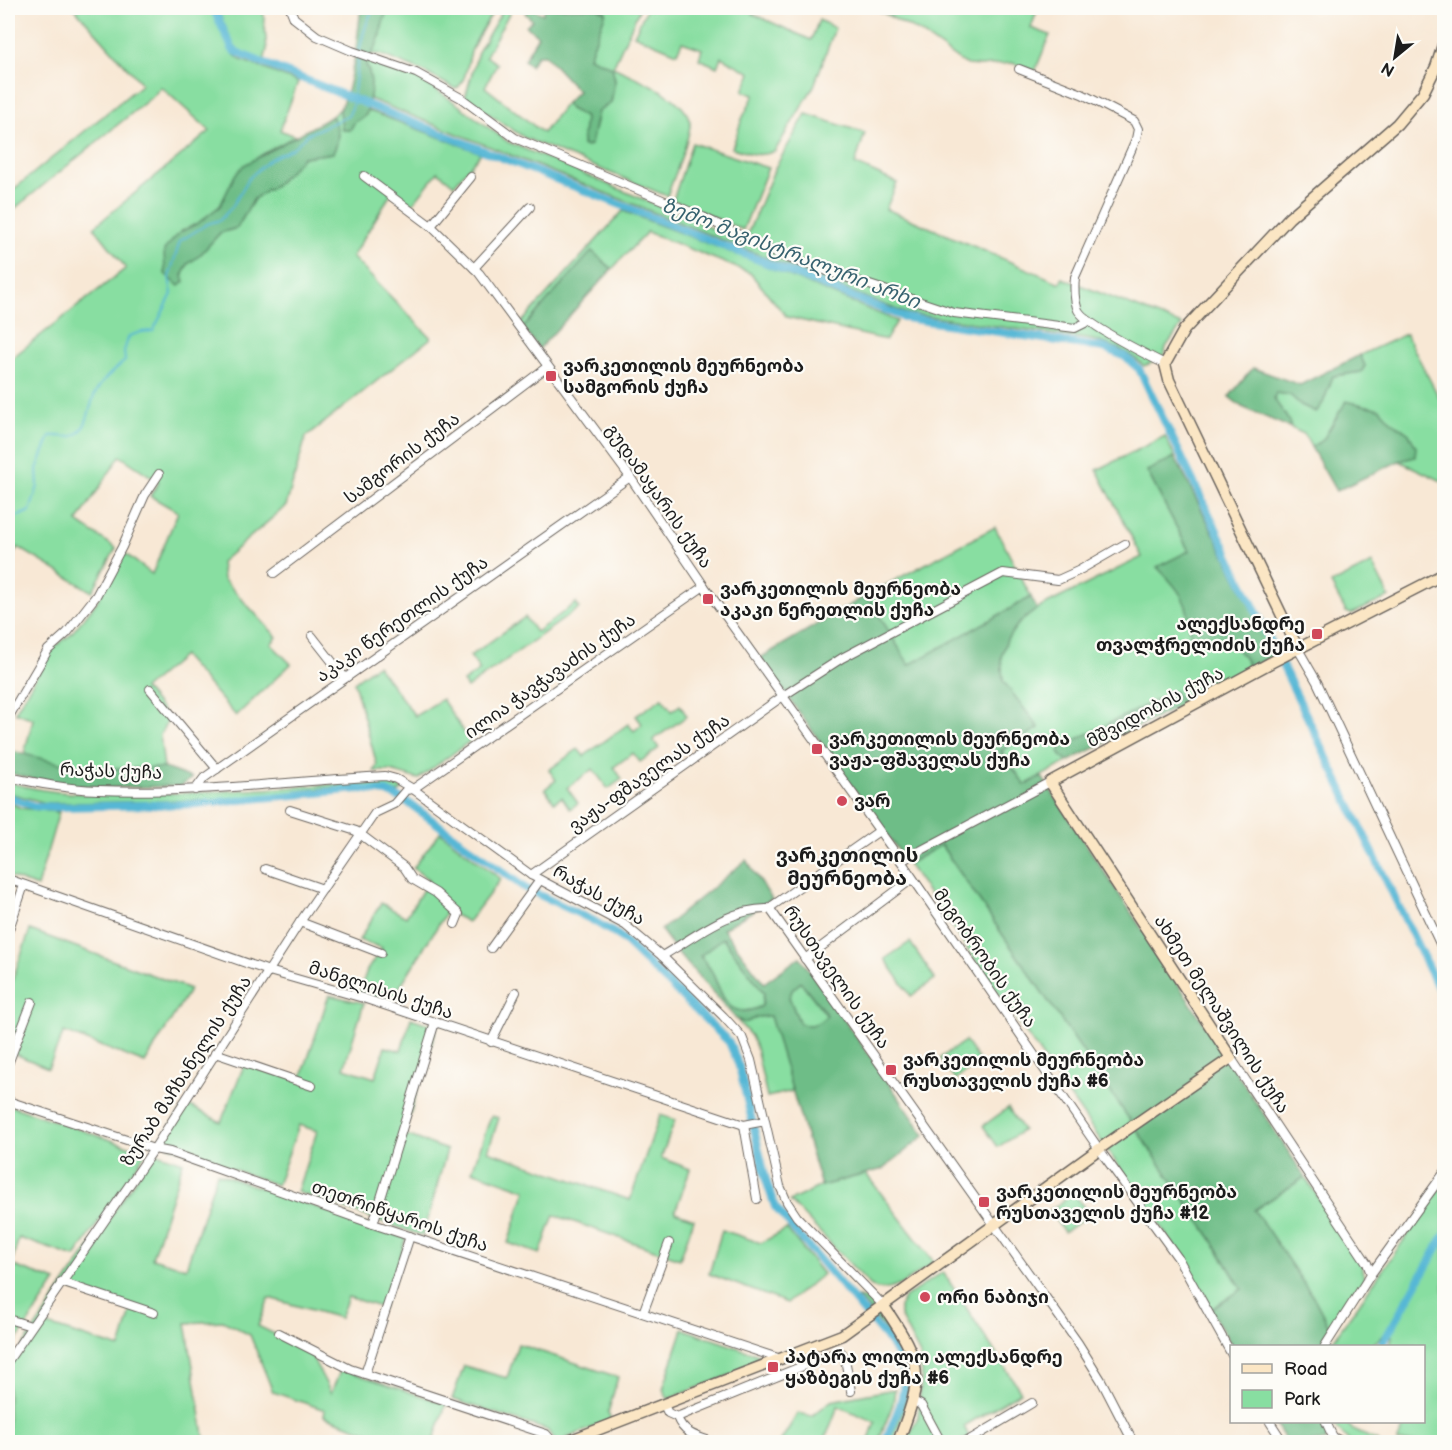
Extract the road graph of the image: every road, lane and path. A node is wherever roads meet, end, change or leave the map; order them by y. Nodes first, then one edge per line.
1 (290, 8) edge
2 (1444, 42) edge
3 (1019, 69) dead end
4 (363, 176) dead end
5 (471, 177) dead end
6 (530, 207) dead end
7 (431, 226) junction
8 (474, 268) junction
9 (1089, 321) junction
10 (1165, 364) junction
11 (547, 367) junction
12 (159, 474) dead end
13 (630, 477) junction
14 (1125, 544) dead end
15 (274, 573) dead end
16 (1444, 574) edge
17 (704, 586) junction
18 (312, 636) dead end
19 (1294, 652) junction
20 (345, 678) junction
21 (150, 689) dead end
22 (783, 696) junction
23 (8, 718) edge
24 (217, 769) junction
25 (8, 777) edge
26 (1050, 782) junction
27 (195, 790) junction
28 (409, 790) junction
29 (394, 804) joint
30 (290, 810) dead end
31 (879, 831) junction
32 (360, 834) junction
33 (901, 861) junction
34 (265, 869) dead end
35 (531, 875) junction
36 (8, 879) edge
37 (912, 879) junction
38 (540, 880) junction
39 (24, 885) junction
40 (323, 889) junction
41 (770, 909) junction
42 (300, 922) junction
43 (455, 924) dead end
44 (8, 932) edge
45 (491, 948) dead end
46 (1444, 952) edge
47 (381, 953) dead end
48 (662, 956) junction
49 (805, 959) junction
50 (269, 971) junction
51 (516, 992) dead end
52 (32, 1002) dead end
53 (435, 1022) junction
54 (491, 1042) junction
55 (215, 1053) junction
56 (1231, 1058) junction
57 (8, 1064) edge
58 (312, 1086) dead end
59 (8, 1101) edge
60 (762, 1121) junction
61 (746, 1125) junction
62 (154, 1149) junction
63 (1099, 1149) junction
64 (1444, 1173) edge
65 (758, 1199) dead end
66 (373, 1224) junction
67 (995, 1225) junction
68 (410, 1236) junction
69 (669, 1243) dead end
70 (1371, 1274) junction
71 (61, 1282) junction
72 (880, 1307) junction
73 (154, 1313) dead end
74 (643, 1313) junction
75 (8, 1319) edge
76 (31, 1326) junction
77 (279, 1333) dead end
78 (1326, 1345) edge
79 (1230, 1351) edge
80 (782, 1360) junction
81 (8, 1361) edge
82 (365, 1374) junction
83 (851, 1391) dead end
84 (913, 1401) junction
85 (1032, 1403) dead end
86 (664, 1405) junction
87 (677, 1418) junction
88 (1270, 1423) edge
89 (1326, 1423) edge
90 (1332, 1440) edge
91 (553, 1443) edge
92 (567, 1443) edge
93 (713, 1443) edge
94 (898, 1443) edge
95 (941, 1443) edge
96 (966, 1443) edge
97 (1133, 1443) edge
98 (1283, 1443) edge
99 (1343, 1443) edge

1 - 9 street
2 - 10 street
3 - 9 street
4 - 7 street, გუდამაყარის ქუჩა
5 - 7 street
6 - 8 street
7 - 8 street, გუდამაყარის ქუჩა
8 - 11 street, გუდამაყარის ქუჩა
9 - 10 street
10 - 19 street
11 - 13 street, გუდამაყარის ქუჩა
11 - 15 street, სამგორის ქუჩა
12 - 23 street
13 - 17 street, გუდამაყარის ქუჩა
13 - 20 street, აკაკი წერეთლის ქუჩა
14 - 22 street, ვაჟა-ფშაველას ქუჩა
16 - 19 street, მშვიდობის ქუჩა
17 - 22 street, გუდამაყარის ქუჩა
17 - 28 street, ილია ჭავჭავაძის ქუჩა
18 - 20 street
19 - 26 street, მშვიდობის ქუჩა
19 - 46 street
20 - 24 street, აკაკი წერეთლის ქუჩა
21 - 24 street
22 - 31 street, გუდამაყარის ქუჩა
22 - 35 street, ვაჟა-ფშაველას ქუჩა
24 - 27 street, აკაკი წერეთლის ქუჩა
25 - 27 street, რაჭას ქუჩა
26 - 33 street, მშვიდობის ქუჩა
26 - 56 street, ახმეთ მელაშვილის ქუჩა
27 - 28 street, რაჭას ქუჩა
28 - 29 street, ილია ჭავჭავაძის ქუჩა
28 - 35 street, რაჭას ქუჩა
29 - 32 street, ზურაბ მაჩხანელის ქუჩა
30 - 32 street
31 - 33 street, გუდამაყარის ქუჩა
31 - 41 street, რუსთაველის ქუჩა
32 - 40 street, ზურაბ მაჩხანელის ქუჩა
32 - 43 street
33 - 37 street, მეგობრობის ქუჩა
34 - 40 street
35 - 38 street, რაჭას ქუჩა
36 - 39 street, მანგლისის ქუჩა
37 - 49 street
37 - 63 street, მეგობრობის ქუჩა
38 - 45 street
38 - 48 street, რაჭას ქუჩა
39 - 44 street
39 - 50 street, მანგლისის ქუჩა
40 - 42 street, ზურაბ მაჩხანელის ქუჩა
41 - 48 street
41 - 49 street, რუსთაველის ქუჩა
42 - 47 street
42 - 50 street, ზურაბ მაჩხანელის ქუჩა
48 - 60 street, რაჭას ქუჩა
49 - 67 street, რუსთაველის ქუჩა
50 - 53 street, მანგლისის ქუჩა
50 - 55 street, ზურაბ მაჩხანელის ქუჩა
51 - 54 street
52 - 57 street
53 - 54 street, მანგლისის ქუჩა
53 - 66 street
54 - 61 street, მანგლისის ქუჩა
55 - 58 street
55 - 62 street, ზურაბ მაჩხანელის ქუჩა
56 - 63 street
56 - 70 street, ახმეთ მელაშვილის ქუჩა
59 - 62 street, თეთრიწყაროს ქუჩა
60 - 61 street
60 - 72 street, რაჭას ქუჩა
61 - 65 street
62 - 66 street, თეთრიწყაროს ქუჩა
62 - 71 street, ზურაბ მაჩხანელის ქუჩა
63 - 67 street
63 - 79 street, მეგობრობის ქუჩა
64 - 70 street
66 - 68 street, თეთრიწყაროს ქუჩა
67 - 72 street
67 - 97 street, რუსთაველის ქუჩა
68 - 74 street, თეთრიწყაროს ქუჩა
68 - 82 street
69 - 74 street
70 - 78 street
71 - 73 street
71 - 76 street, ზურაბ მაჩხანელის ქუჩა
72 - 80 street
72 - 84 street, რაჭას ქუჩა
74 - 80 street, თეთრიწყაროს ქუჩა
75 - 76 street
76 - 81 street, ზურაბ მაჩხანელის ქუჩა
77 - 82 street
80 - 86 street
82 - 91 street
83 - 87 street
84 - 94 street, რაჭას ქუჩა
84 - 95 street
85 - 96 street
86 - 87 street
86 - 92 street
87 - 93 street
88 - 98 street
89 - 90 street
90 - 99 street

